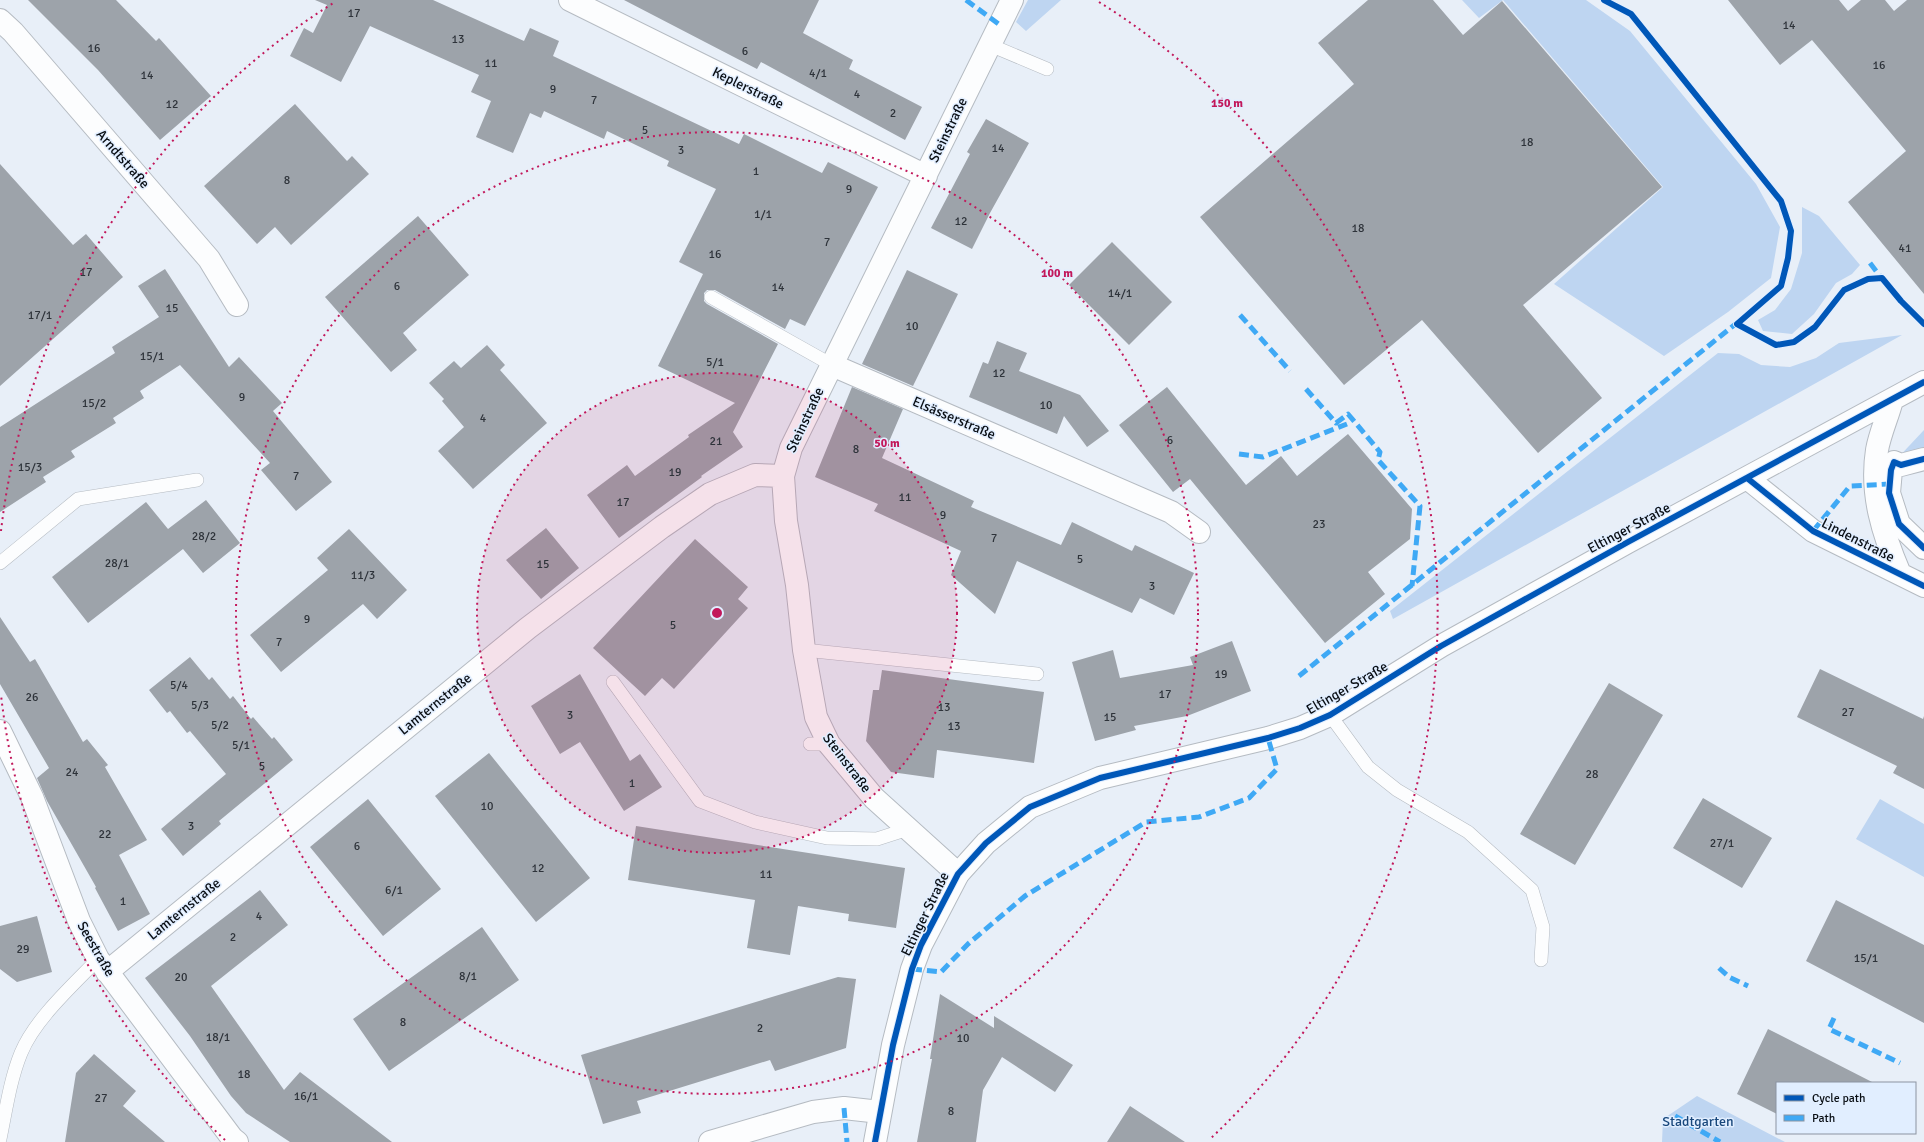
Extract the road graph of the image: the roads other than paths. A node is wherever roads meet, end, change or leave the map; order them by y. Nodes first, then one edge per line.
1 (570, 0) edge
2 (1012, 0) edge
3 (0, 20) edge
4 (990, 45) junction
5 (1047, 69) dead end
6 (926, 176) junction
7 (712, 298) dead end
8 (237, 305) dead end
9 (832, 365) junction
10 (1924, 382) edge
11 (1892, 400) junction
12 (1924, 459) edge
13 (783, 476) junction
14 (1747, 478) junction
15 (197, 480) dead end
16 (1199, 532) dead end
17 (1924, 548) edge
18 (0, 563) edge
19 (1900, 574) junction
20 (1924, 586) edge
21 (804, 650) junction
22 (1037, 674) dead end
23 (613, 682) dead end
24 (1330, 715) junction
25 (0, 731) edge
26 (908, 829) junction
27 (958, 874) junction
28 (1541, 960) dead end
29 (103, 965) junction
30 (880, 1112) junction
31 (753, 1136) edge
32 (0, 1139) edge
33 (237, 1142) edge
34 (710, 1142) edge
35 (875, 1142) edge

1 - 6 street, Keplerstraße
2 - 4 street, Steinstraße
3 - 8 street, Arndtstraße
4 - 5 lane
4 - 6 street, Steinstraße
6 - 9 street, Steinstraße
7 - 9 lane, Elsässerstraße
9 - 13 street, Steinstraße
9 - 16 street, Elsässerstraße
10 - 11 street, Eltinger Straße
11 - 14 street, Eltinger Straße
11 - 19 street
12 - 17 street
13 - 21 street, Steinstraße
13 - 29 street, Lamternstraße
14 - 19 street, Lindenstraße
14 - 24 street, Eltinger Straße
15 - 18 lane
19 - 20 street, Lindenstraße
21 - 22 lane
21 - 26 street, Steinstraße
23 - 26 lane
24 - 27 street, Eltinger Straße
24 - 28 lane, Eltinger Straße
25 - 29 street, Seestraße
26 - 27 street, Steinstraße
27 - 30 street, Eltinger Straße
29 - 32 lane
29 - 33 street, Seestraße
30 - 31 street
30 - 35 street, Eltinger Straße
31 - 34 street

